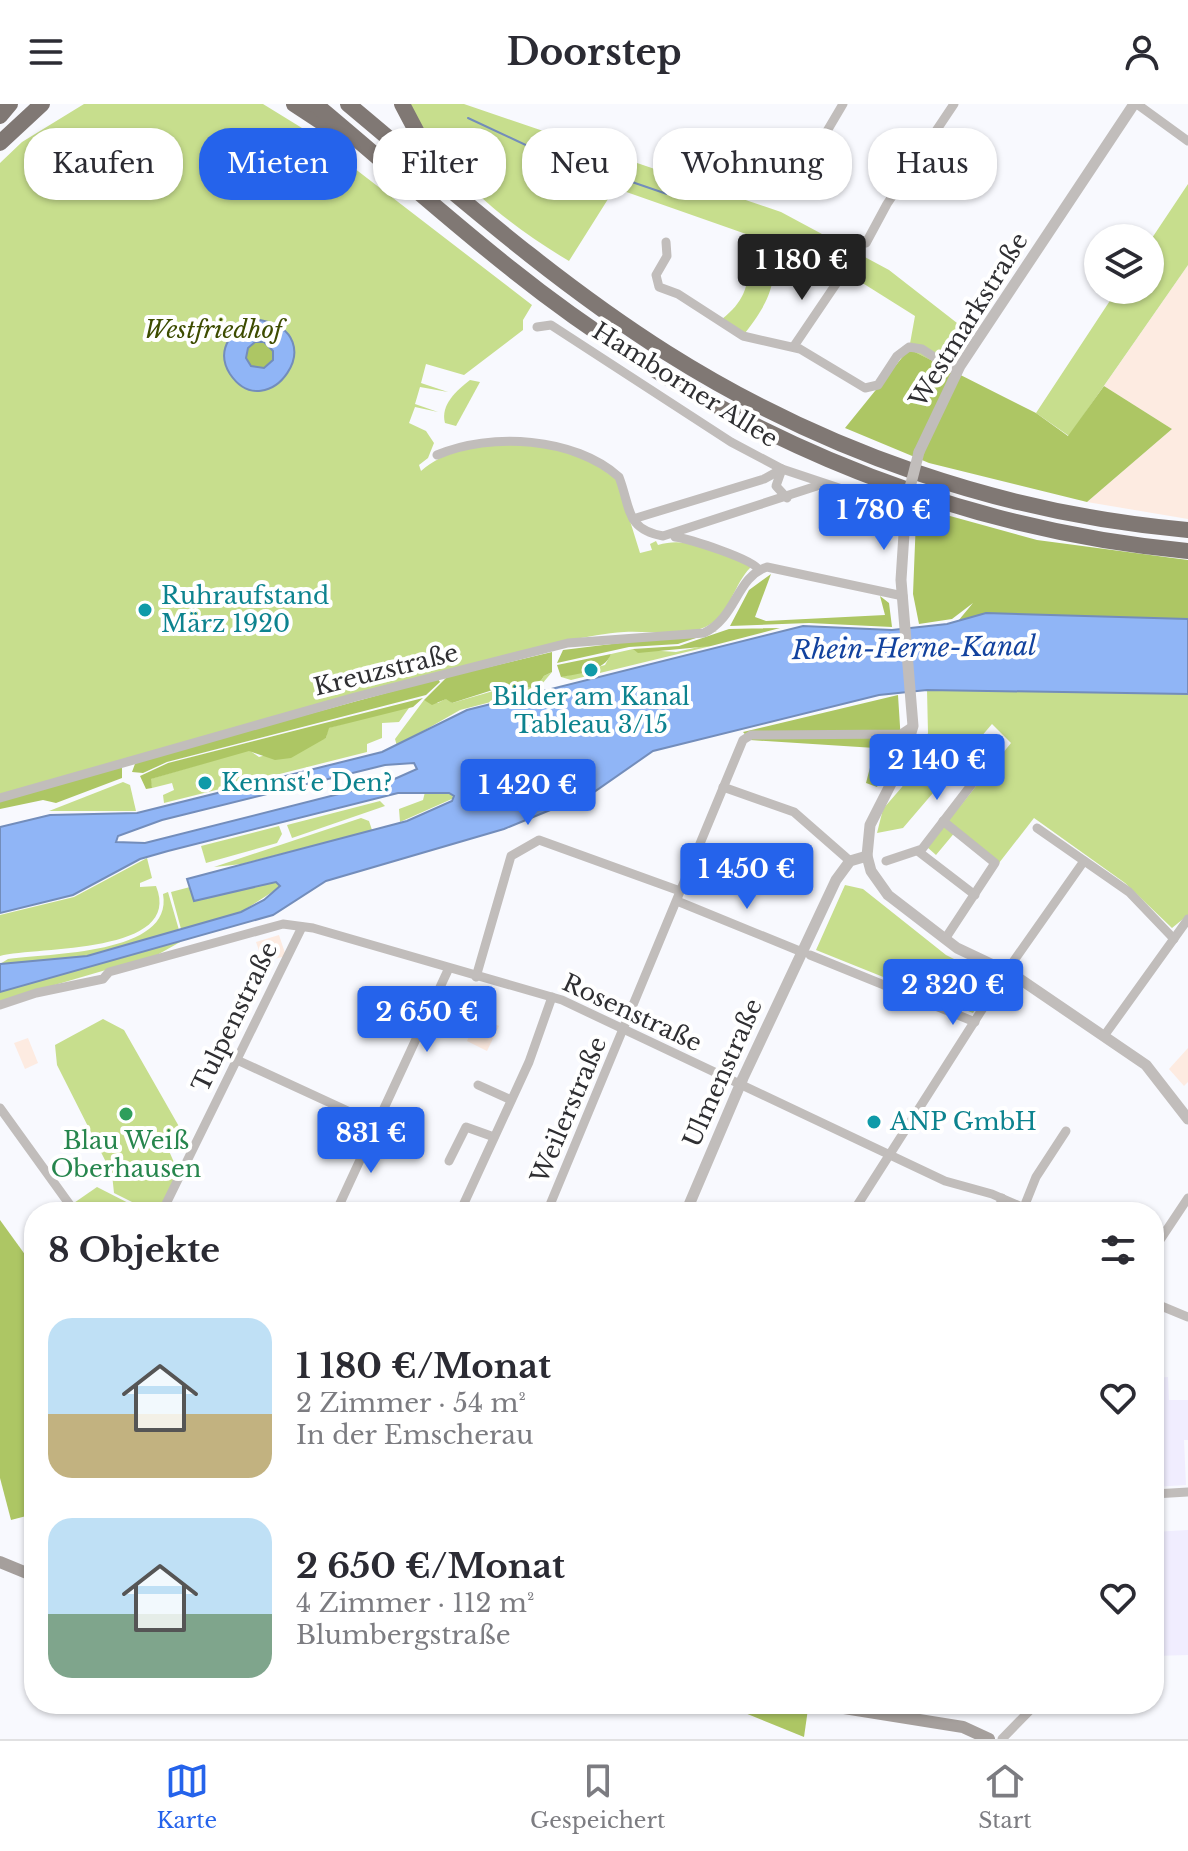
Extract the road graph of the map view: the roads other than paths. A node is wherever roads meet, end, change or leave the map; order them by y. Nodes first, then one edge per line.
1 (10, 104) edge
2 (29, 104) edge
3 (42, 104) edge
4 (294, 104) edge
5 (315, 104) edge
6 (348, 104) edge
7 (402, 104) edge
8 (843, 104) edge
9 (954, 104) edge
10 (1136, 104) edge
11 (0, 116) edge
12 (829, 128) edge
13 (0, 135) edge
14 (1188, 141) edge
15 (0, 143) edge
16 (373, 153) edge
17 (373, 156) edge
18 (429, 200) edge
19 (467, 202) junction
20 (666, 242) dead end
21 (866, 243) dead end
22 (838, 281) dead end
23 (537, 327) dead end
24 (794, 346) junction
25 (957, 372) junction
26 (437, 455) dead end
27 (782, 469) junction
28 (823, 484) junction
29 (787, 498) junction
30 (906, 506) junction
31 (633, 519) junction
32 (1188, 530) edge
33 (667, 536) junction
34 (1188, 551) edge
35 (759, 570) junction
36 (903, 596) junction
37 (913, 726) junction
38 (995, 754) dead end
39 (723, 787) junction
40 (0, 798) edge
41 (943, 821) junction
42 (1037, 828) dead end
43 (919, 852) junction
44 (867, 856) junction
45 (850, 861) junction
46 (886, 861) dead end
47 (1084, 861) junction
48 (975, 895) junction
49 (679, 896) junction
50 (1188, 919) edge
51 (302, 927) junction
52 (945, 939) junction
53 (1174, 939) junction
54 (806, 954) junction
55 (448, 970) junction
56 (1006, 972) junction
57 (476, 977) junction
58 (552, 997) junction
59 (0, 1005) edge
60 (975, 1022) junction
61 (624, 1030) junction
62 (1104, 1036) junction
63 (237, 1060) junction
64 (478, 1085) dead end
65 (740, 1085) junction
66 (511, 1100) junction
67 (0, 1108) edge
68 (1188, 1119) edge
69 (376, 1124) junction
70 (1066, 1131) dead end
71 (494, 1137) junction
72 (891, 1157) junction
73 (449, 1161) dead end
74 (1002, 1198) junction
75 (1188, 1198) edge
76 (68, 1202) edge
77 (167, 1202) edge
78 (341, 1202) edge
79 (465, 1202) edge
80 (551, 1202) edge
81 (690, 1202) edge
82 (860, 1202) edge
83 (1001, 1202) edge
84 (1011, 1202) edge
85 (1030, 1202) edge
86 (1164, 1234) edge
87 (1164, 1307) edge
88 (1188, 1317) edge
89 (1188, 1492) edge
90 (1164, 1493) edge
91 (0, 1562) edge
92 (24, 1572) edge
93 (882, 1714) edge
94 (1026, 1714) edge
95 (989, 1739) edge
96 (1002, 1739) edge

1 - 11 highway
2 - 13 highway
3 - 15 highway
4 - 17 highway
5 - 16 highway
6 - 19 highway
7 - 19 highway
8 - 12 street
9 - 21 street
10 - 14 street
10 - 25 street, Westmarkstraße
18 - 34 highway
19 - 32 highway
20 - 24 street
22 - 24 street
23 - 27 street, Hamborner Allee
24 - 25 street
25 - 30 street, Westmarkstraße, bridge
26 - 31 street
27 - 28 street, Hamborner Allee
27 - 29 street
27 - 31 street
28 - 29 street
28 - 30 street, Hamborner Allee
29 - 33 street
30 - 36 street, Westmarkstraße
31 - 33 street
33 - 35 street
35 - 36 street
35 - 40 street, Kreuzstraße
36 - 37 street, Westmarkstraße
37 - 39 street, Weilerstraße
37 - 44 street
38 - 41 street
39 - 45 street
39 - 49 street, Weilerstraße
41 - 43 street
41 - 48 street
42 - 47 street
43 - 46 street
43 - 48 street
44 - 45 street
44 - 52 street
45 - 54 street, Ulmenstraße
47 - 53 street
47 - 56 street
48 - 52 street
49 - 54 street
49 - 57 street
49 - 61 street, Weilerstraße
50 - 53 street
51 - 55 street, Rosenstraße
51 - 59 street, Rosenstraße
51 - 63 street, Tulpenstraße
52 - 56 street
53 - 62 street
54 - 60 street
54 - 65 street, Ulmenstraße
55 - 57 street, Rosenstraße
55 - 69 street
56 - 60 street
56 - 62 street
57 - 58 street, Rosenstraße
58 - 61 street, Rosenstraße
58 - 66 street
60 - 72 street
61 - 65 street, Rosenstraße
61 - 80 street, Weilerstraße
62 - 68 street
63 - 69 street
63 - 77 street, Tulpenstraße
64 - 66 street
65 - 72 street, Rosenstraße
65 - 81 street, Ulmenstraße
66 - 71 street
67 - 76 street
69 - 78 street
70 - 85 street
71 - 73 street
71 - 79 street
72 - 74 street, Rosenstraße
72 - 82 street
74 - 83 street
74 - 84 street, Rosenstraße
75 - 86 street
87 - 88 street
89 - 90 street
91 - 92 main road
93 - 95 main road
94 - 96 street

